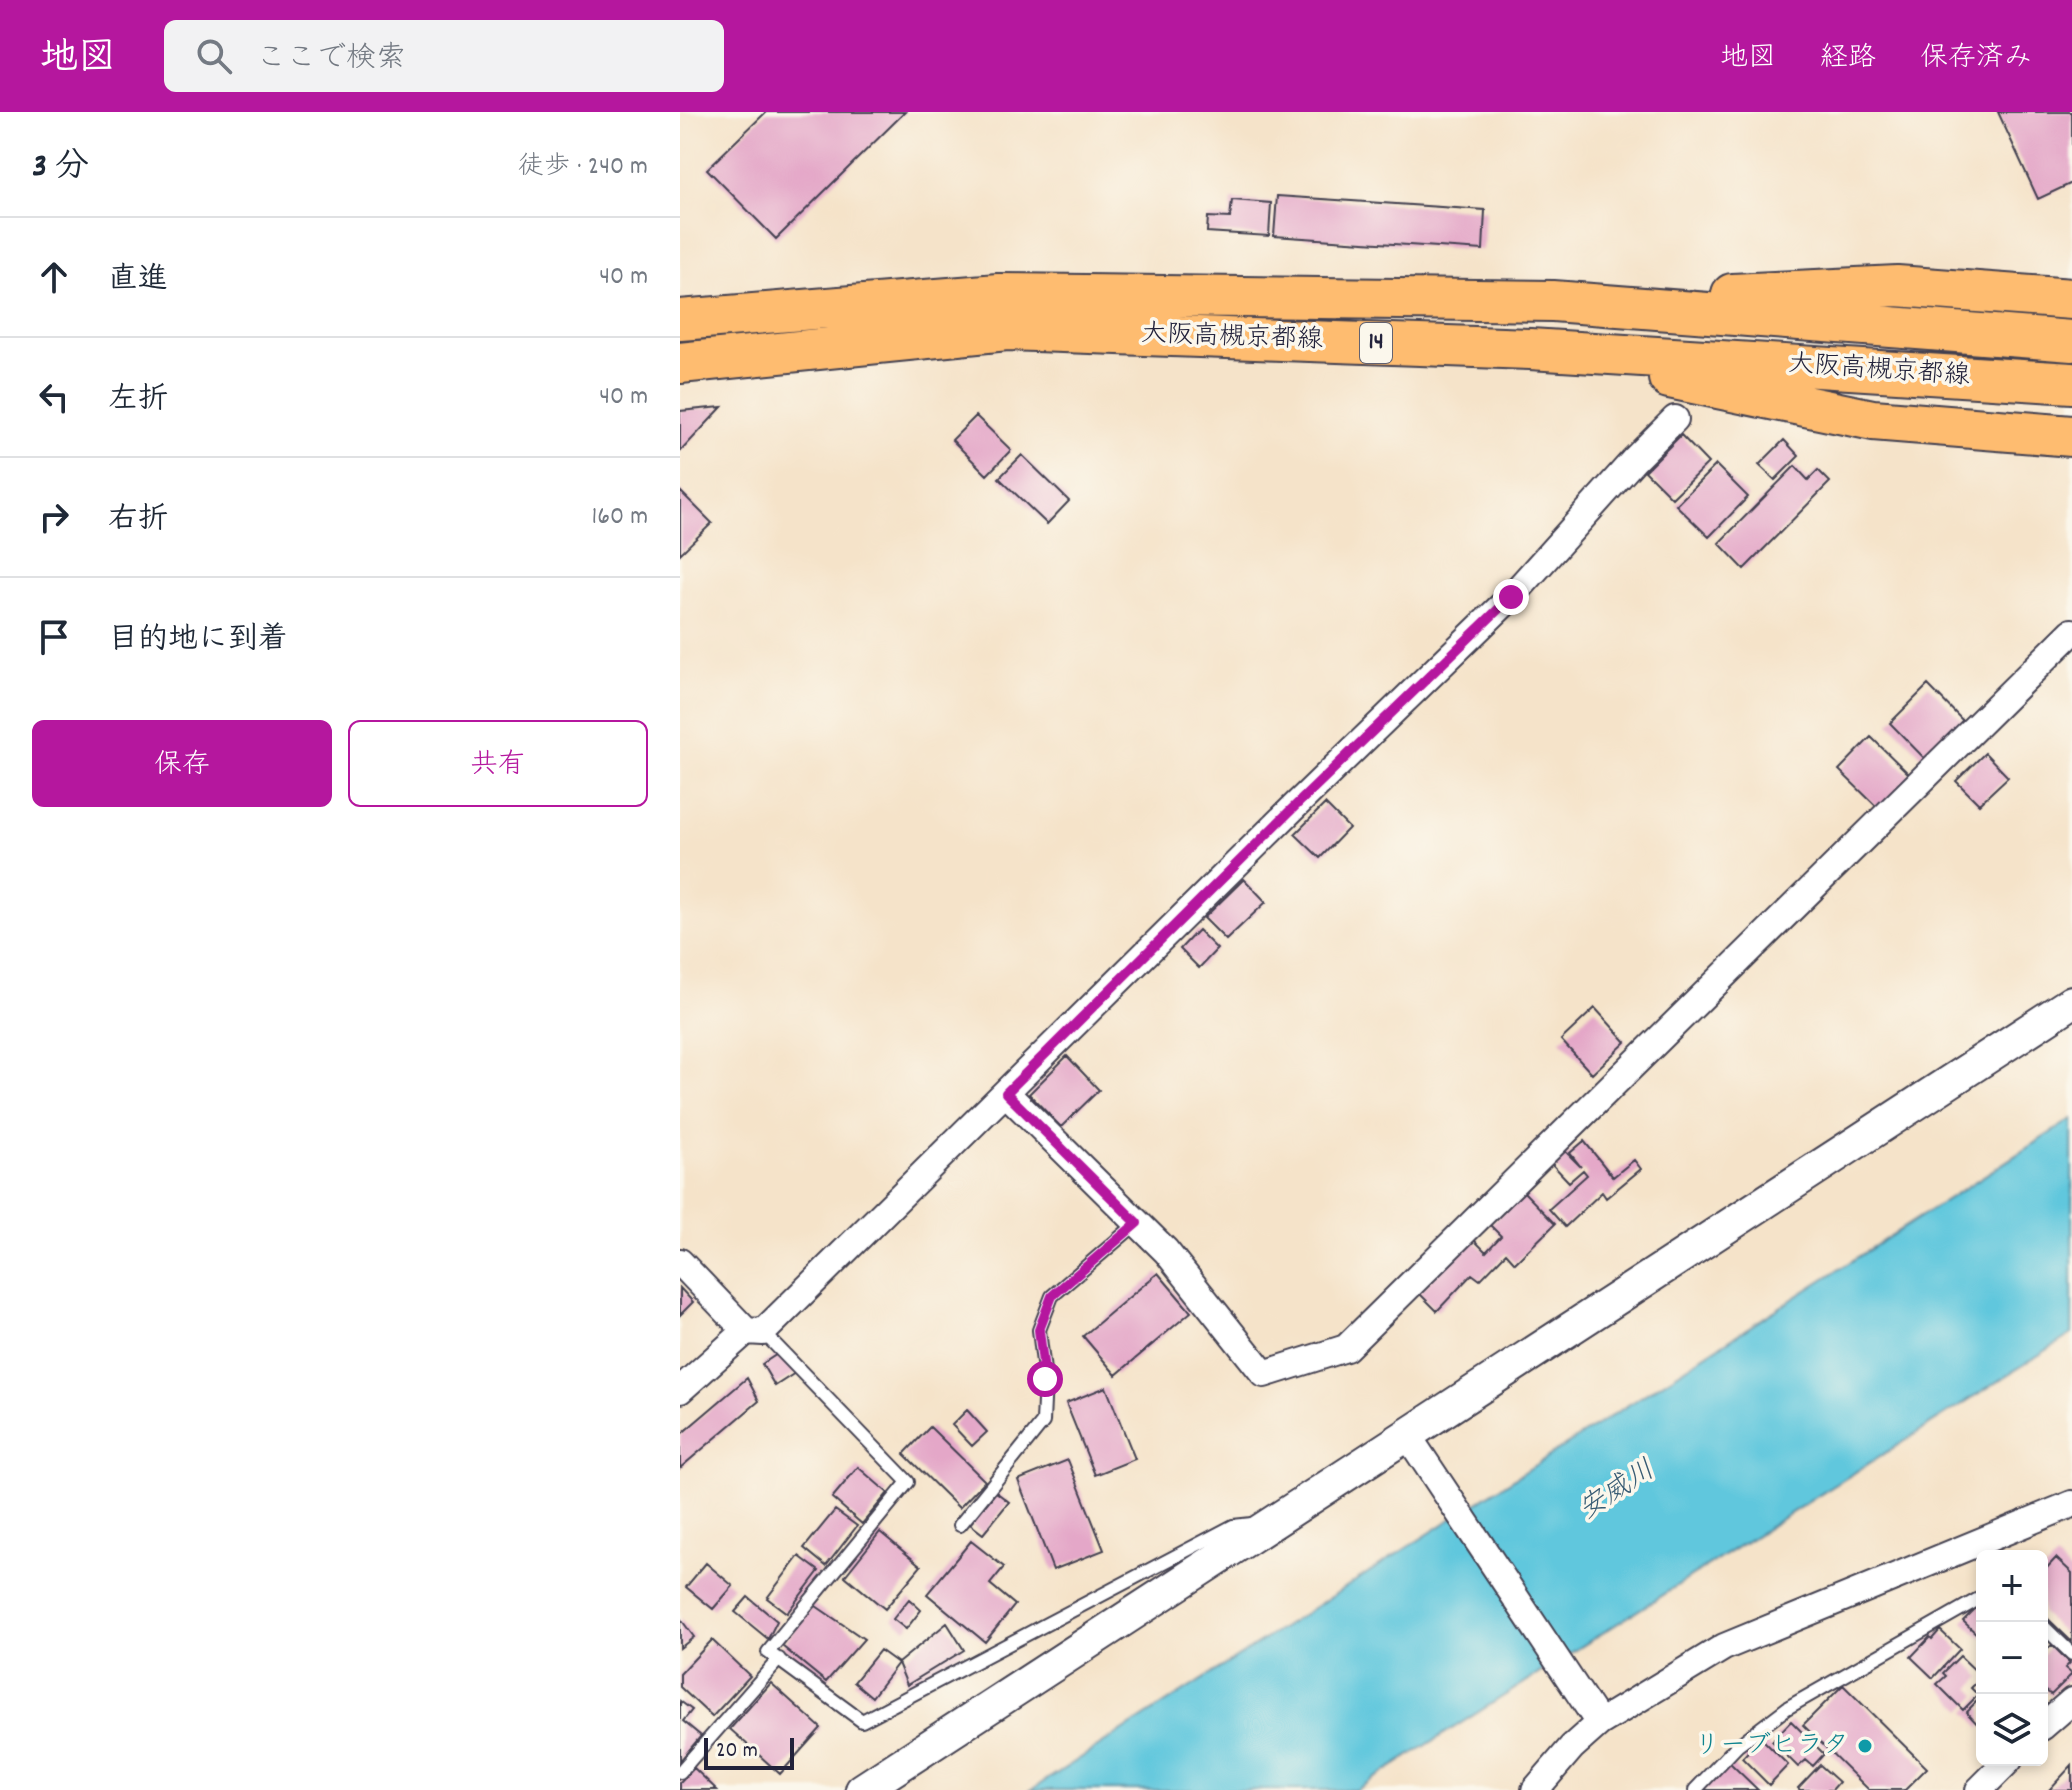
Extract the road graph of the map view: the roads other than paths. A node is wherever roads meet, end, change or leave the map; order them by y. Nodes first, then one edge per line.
1 (2072, 299) edge
2 (1553, 301) junction
3 (680, 320) edge
4 (2072, 341) edge
5 (1530, 349) junction
6 (680, 363) edge
7 (2072, 383) edge
8 (1675, 419) dead end
9 (2072, 436) edge
10 (2072, 632) edge
11 (2072, 1002) edge
12 (1006, 1093) junction
13 (1137, 1223) junction
14 (680, 1262) edge
15 (755, 1331) junction
16 (680, 1390) edge
17 (1408, 1436) junction
18 (2071, 1507) edge
19 (1275, 1523) junction
20 (960, 1525) dead end
21 (1976, 1600) edge
22 (2048, 1631) edge
23 (2072, 1654) edge
24 (779, 1659) junction
25 (2072, 1701) edge
26 (1595, 1718) junction
27 (2048, 1719) edge
28 (2003, 1766) edge
29 (680, 1772) edge
30 (862, 1790) edge
31 (1535, 1790) edge
32 (1695, 1790) edge
33 (1979, 1790) edge

1 - 2 main road
2 - 3 main road, 大阪高槻京都線 / 14
2 - 4 main road, 大阪高槻京都線 / 14
5 - 6 main road, 大阪高槻京都線 / 14
5 - 7 main road, 大阪高槻京都線 / 14
5 - 9 main road
8 - 12 street
10 - 13 street
11 - 17 street
12 - 13 street
12 - 15 street
13 - 20 lane
14 - 15 street
15 - 16 street
15 - 24 lane
17 - 19 street
17 - 26 street
18 - 26 street
19 - 24 lane
19 - 30 street
21 - 32 lane
22 - 23 lane
24 - 29 lane
25 - 27 street
26 - 31 street
28 - 33 street

